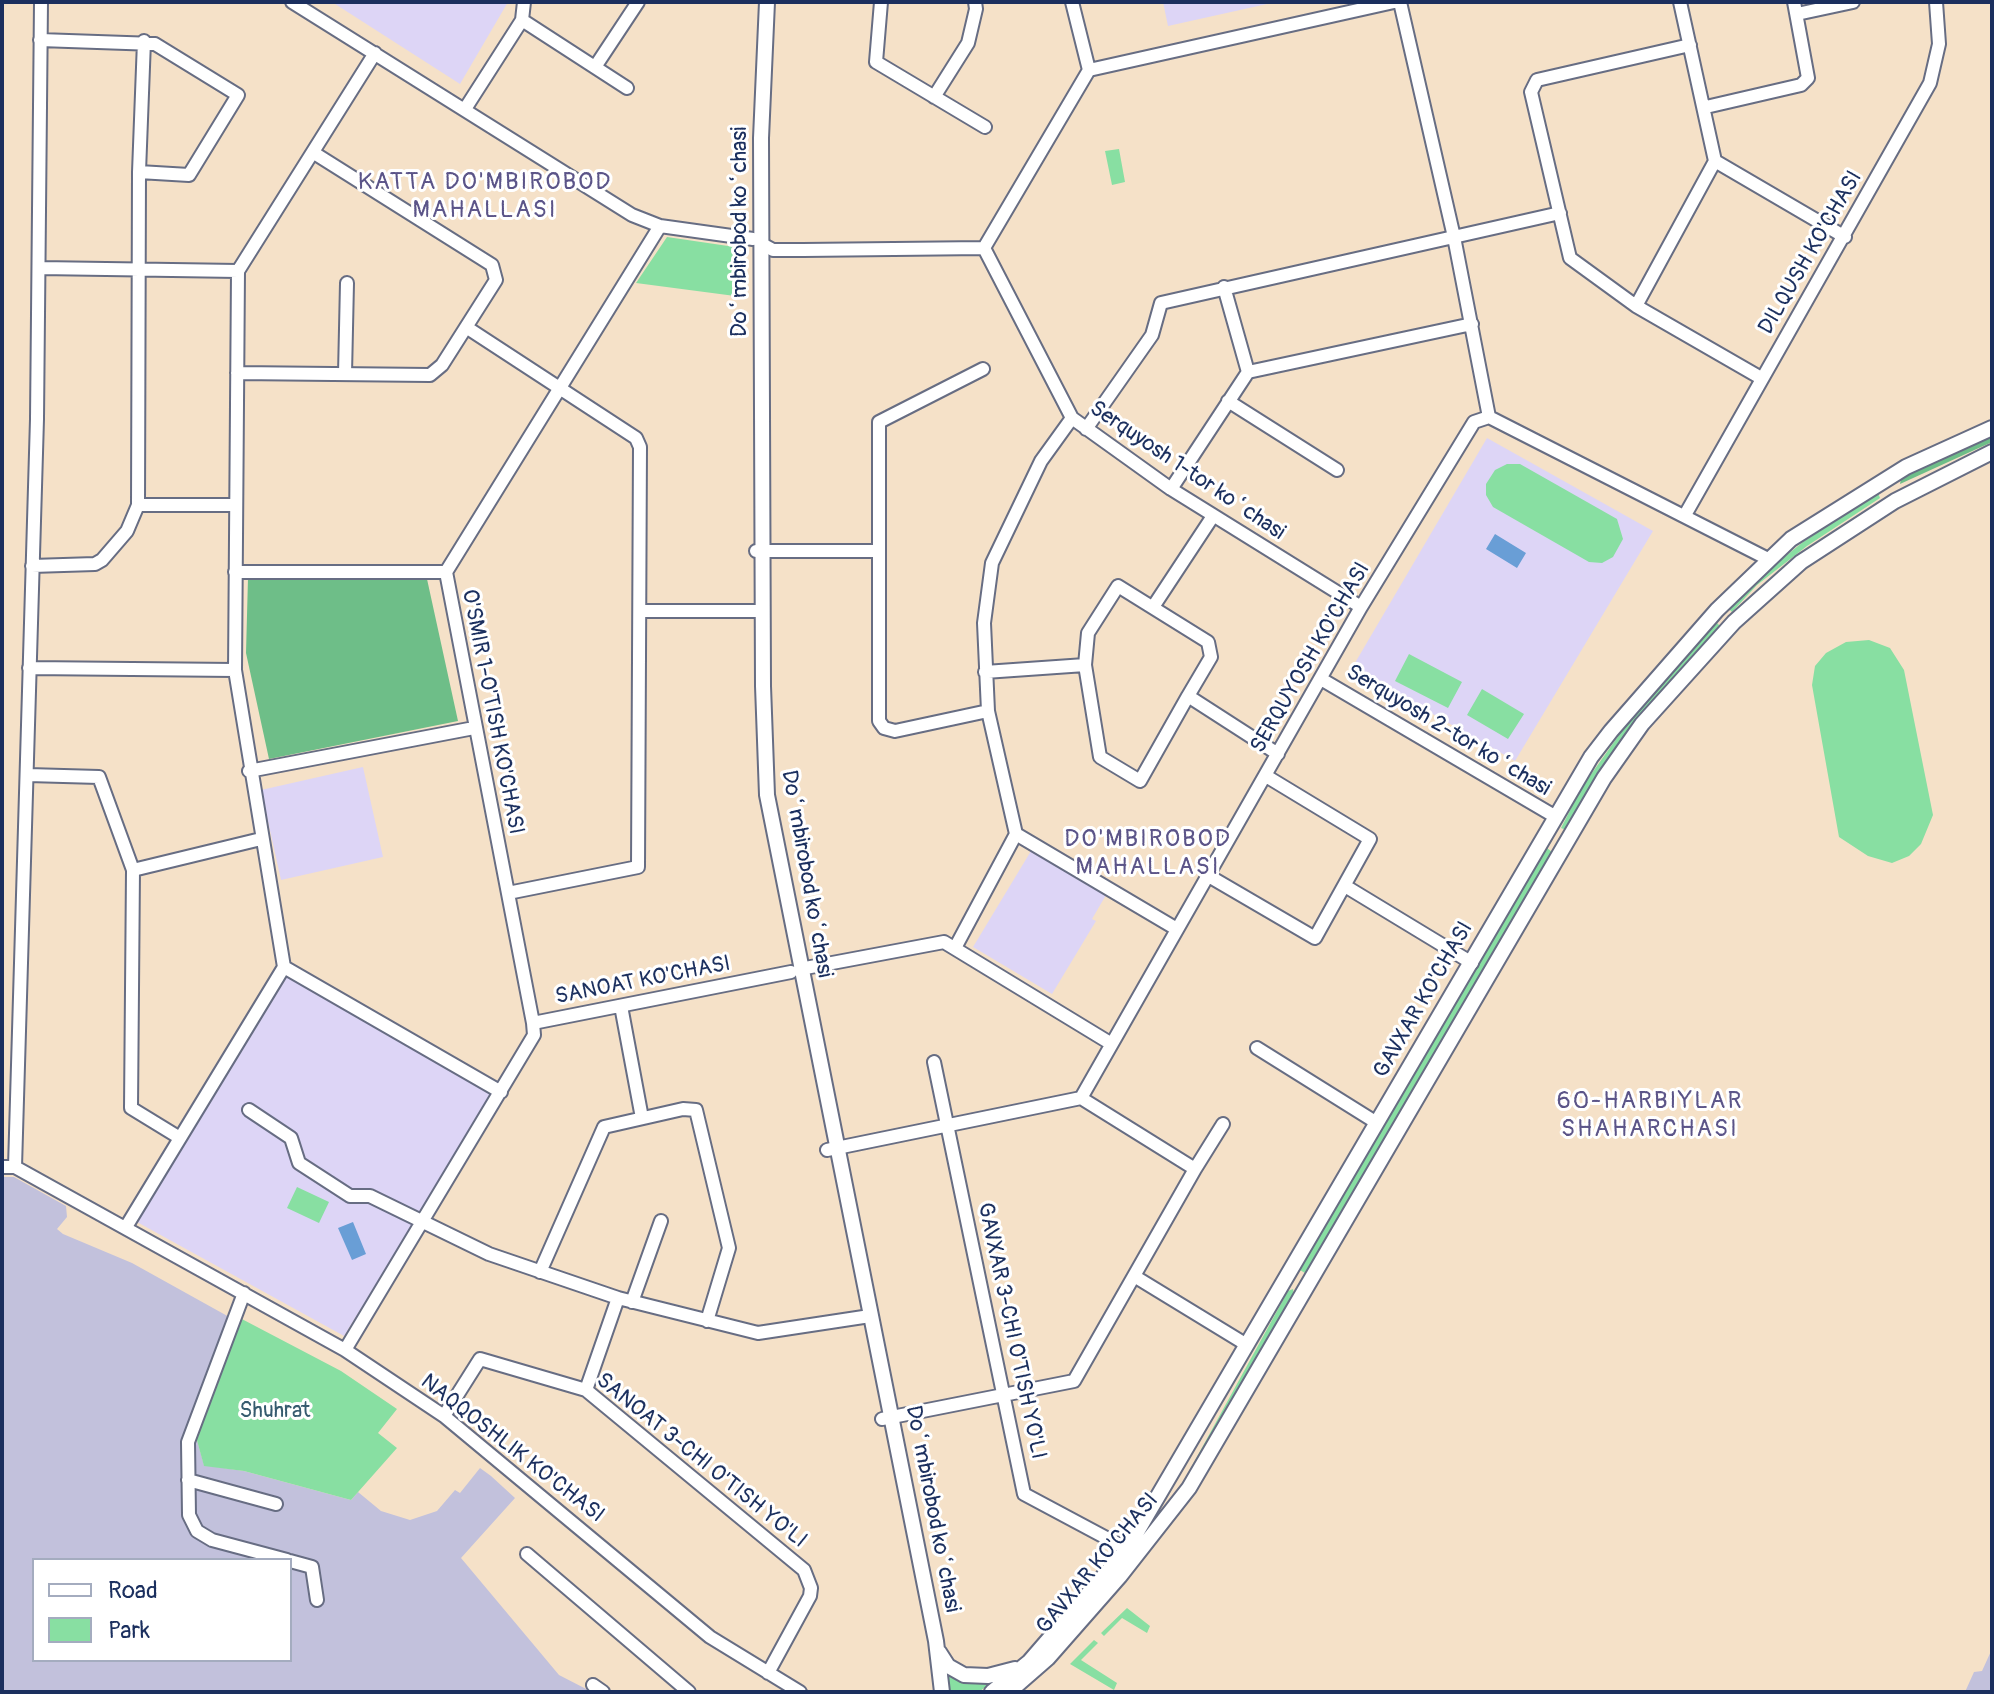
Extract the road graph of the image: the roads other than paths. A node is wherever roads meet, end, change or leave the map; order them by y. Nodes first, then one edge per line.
1 (41, 2) edge
2 (292, 2) edge
3 (524, 2) edge
4 (638, 2) edge
5 (763, 2) edge
6 (881, 2) edge
7 (975, 2) edge
8 (1072, 2) edge
9 (1394, 2) edge
10 (1400, 2) edge
11 (1680, 2) edge
12 (1853, 2) edge
13 (1936, 2) edge
14 (1796, 8) edge
15 (522, 20) junction
16 (40, 40) junction
17 (144, 41) junction
18 (1690, 45) junction
19 (375, 53) junction
20 (595, 67) junction
21 (1089, 70) junction
22 (627, 88) dead end
23 (934, 97) junction
24 (1706, 107) junction
25 (465, 109) junction
26 (985, 127) dead end
27 (314, 153) junction
28 (1715, 161) junction
29 (139, 172) junction
30 (1560, 213) junction
31 (660, 226) junction
32 (1454, 237) junction
33 (1845, 237) junction
34 (761, 244) junction
35 (984, 248) junction
36 (40, 268) junction
37 (139, 270) junction
38 (238, 271) junction
39 (347, 283) dead end
40 (1224, 287) junction
41 (1636, 306) junction
42 (1472, 324) junction
43 (466, 327) junction
44 (983, 369) dead end
45 (1248, 372) junction
46 (237, 373) junction
47 (345, 374) junction
48 (1761, 378) junction
49 (562, 388) junction
50 (1228, 401) junction
51 (1489, 417) junction
52 (1072, 418) junction
53 (1992, 428) edge
54 (1086, 429) junction
55 (1988, 454) edge
56 (1337, 470) dead end
57 (1884, 480) junction
58 (1171, 489) junction
59 (1895, 501) junction
60 (138, 505) junction
61 (236, 505) junction
62 (1685, 515) junction
63 (1213, 516) junction
64 (760, 551) junction
65 (876, 551) junction
66 (1768, 559) junction
67 (32, 566) junction
68 (235, 572) junction
69 (446, 572) junction
70 (1153, 607) junction
71 (1361, 607) junction
72 (1717, 610) junction
73 (641, 611) junction
74 (759, 611) junction
75 (1734, 622) junction
76 (1085, 665) junction
77 (29, 668) junction
78 (235, 670) junction
79 (985, 672) junction
80 (1321, 679) junction
81 (1188, 696) junction
82 (988, 711) junction
83 (474, 728) junction
84 (1278, 754) junction
85 (249, 771) junction
86 (28, 775) junction
87 (1266, 776) junction
88 (1556, 817) junction
89 (1016, 834) junction
90 (1544, 837) junction
91 (261, 839) junction
92 (1562, 848) junction
93 (133, 870) junction
94 (1207, 875) junction
95 (1345, 886) junction
96 (508, 893) junction
97 (1175, 928) junction
98 (955, 948) junction
99 (1472, 963) junction
100 (284, 967) junction
101 (795, 970) junction
102 (621, 1006) junction
103 (533, 1023) junction
104 (1110, 1043) junction
105 (1257, 1048) dead end
106 (934, 1062) dead end
107 (501, 1092) junction
108 (1081, 1098) junction
109 (249, 1110) dead end
110 (642, 1118) junction
111 (948, 1123) junction
112 (1377, 1123) junction
113 (1223, 1124) dead end
114 (180, 1138) junction
115 (832, 1149) junction
116 (8, 1167) edge
117 (1195, 1169) junction
118 (421, 1221) junction
119 (661, 1221) dead end
120 (126, 1227) junction
121 (540, 1272) junction
122 (1287, 1273) junction
123 (1134, 1276) junction
124 (1306, 1283) junction
125 (244, 1293) junction
126 (618, 1298) junction
127 (632, 1302) junction
128 (866, 1317) junction
129 (707, 1321) junction
130 (1247, 1345) junction
131 (345, 1350) junction
132 (586, 1390) junction
133 (1004, 1395) junction
134 (444, 1416) junction
135 (886, 1418) junction
136 (188, 1480) junction
137 (276, 1504) dead end
138 (1127, 1549) junction
139 (527, 1554) dead end
140 (280, 1558) edge
141 (292, 1561) edge
142 (317, 1600) dead end
143 (936, 1641) junction
144 (1029, 1662) junction
145 (768, 1673) junction
146 (798, 1691) edge
147 (689, 1692) edge
148 (934, 1692) edge
149 (942, 1692) edge
150 (992, 1692) edge
151 (1009, 1692) edge

1 - 16 street, NAQQOSHLIK KO'CHASI
2 - 19 street
3 - 15 street
4 - 20 street
5 - 34 main road, Doʻmbirobod koʻchasi
6 - 23 street
7 - 23 street
8 - 21 street
9 - 21 street
10 - 32 street
11 - 18 street
12 - 14 street
13 - 33 street, DILQUSH KO'CHASI
14 - 24 street
15 - 20 street
15 - 25 street
16 - 17 street
16 - 36 street, NAQQOSHLIK KO'CHASI
17 - 29 street
17 - 29 street
18 - 24 street
18 - 30 street
19 - 25 street
19 - 27 street
20 - 22 street
21 - 35 street
23 - 26 street
24 - 28 street
25 - 31 street
27 - 38 street
27 - 43 street
28 - 33 street
28 - 41 street
29 - 37 street
30 - 32 street
30 - 41 street
31 - 34 street
31 - 49 street, O'SMIR 1-O'TISH KO'CHASI
32 - 40 street
32 - 42 street
33 - 48 street, DILQUSH KO'CHASI
34 - 35 street
34 - 64 main road, Doʻmbirobod koʻchasi
35 - 52 street, Serquyosh 1-tor koʻchasi
36 - 37 street
36 - 67 street, NAQQOSHLIK KO'CHASI
37 - 38 street
37 - 60 street
38 - 46 street
39 - 47 street
40 - 45 street
40 - 54 street
41 - 48 street
42 - 45 street
42 - 51 street
43 - 47 street
43 - 49 street
44 - 65 street
45 - 50 street
46 - 47 street
46 - 61 street
48 - 62 street, DILQUSH KO'CHASI
49 - 69 street, O'SMIR 1-O'TISH KO'CHASI
49 - 73 street
50 - 56 street
50 - 58 street
51 - 62 street
51 - 71 street, SERQUYOSH KO'CHASI
52 - 54 street, Serquyosh 1-tor koʻchasi
52 - 79 street
53 - 57 main road, GAVXAR KO'CHASI
54 - 58 street, Serquyosh 1-tor koʻchasi
55 - 59 main road, GAVXAR KO'CHASI
57 - 59 main road
57 - 66 main road, GAVXAR KO'CHASI
58 - 63 street, Serquyosh 1-tor koʻchasi
59 - 75 main road, GAVXAR KO'CHASI
60 - 61 street
60 - 67 street
61 - 68 street
62 - 66 street
63 - 70 street
63 - 71 street, Serquyosh 1-tor koʻchasi
64 - 65 street
64 - 74 main road, Doʻmbirobod koʻchasi
65 - 82 street
66 - 72 main road, GAVXAR KO'CHASI
67 - 77 street, NAQQOSHLIK KO'CHASI
68 - 69 street
68 - 78 street
69 - 83 street, O'SMIR 1-O'TISH KO'CHASI
70 - 76 street
70 - 81 street
71 - 80 street, SERQUYOSH KO'CHASI
72 - 75 main road
72 - 88 main road, GAVXAR KO'CHASI
73 - 74 street
73 - 96 street
74 - 101 main road, Doʻmbirobod koʻchasi
75 - 92 main road, GAVXAR KO'CHASI
76 - 79 street
76 - 81 street
77 - 78 street
77 - 86 street, NAQQOSHLIK KO'CHASI
78 - 85 street
79 - 82 street
80 - 84 street, SERQUYOSH KO'CHASI
80 - 88 street, Serquyosh 2-tor koʻchasi
81 - 84 street
82 - 89 street
83 - 85 street
83 - 96 street, O'SMIR 1-O'TISH KO'CHASI
84 - 87 street, SERQUYOSH KO'CHASI
85 - 91 street
86 - 93 street
86 - 116 street, NAQQOSHLIK KO'CHASI
87 - 94 street, SERQUYOSH KO'CHASI
87 - 95 street
88 - 90 main road, GAVXAR KO'CHASI
89 - 97 street
89 - 98 street
90 - 92 main road
90 - 99 main road, GAVXAR KO'CHASI
91 - 93 street
91 - 100 street
92 - 124 main road, GAVXAR KO'CHASI
93 - 114 street
94 - 95 street
94 - 97 street, SERQUYOSH KO'CHASI
95 - 99 street
96 - 103 street, O'SMIR 1-O'TISH KO'CHASI
97 - 104 street, SERQUYOSH KO'CHASI
98 - 101 street, SANOAT KO'CHASI
98 - 104 street
99 - 112 main road, GAVXAR KO'CHASI
100 - 107 street
100 - 114 street
101 - 102 street, SANOAT KO'CHASI
101 - 115 main road, Doʻmbirobod koʻchasi
102 - 103 street, SANOAT KO'CHASI
102 - 110 street
103 - 107 street, SANOAT KO'CHASI
104 - 108 street, SERQUYOSH KO'CHASI
105 - 112 street
106 - 111 street, GAVXAR 3-CHI O'TISH YO'LI
107 - 118 street, SANOAT KO'CHASI
108 - 111 street
108 - 117 street
109 - 118 street
110 - 121 street
110 - 129 street
111 - 115 street
111 - 133 street, GAVXAR 3-CHI O'TISH YO'LI
112 - 122 main road, GAVXAR KO'CHASI
113 - 117 street
114 - 120 street
115 - 128 main road, Doʻmbirobod koʻchasi
116 - 120 street, NAQQOSHLIK KO'CHASI
117 - 123 street
118 - 121 street
118 - 131 street, SANOAT KO'CHASI
119 - 127 street
120 - 125 street, NAQQOSHLIK KO'CHASI
121 - 126 street
122 - 124 main road
122 - 130 main road, GAVXAR KO'CHASI
123 - 130 street
123 - 133 street
124 - 151 main road, GAVXAR KO'CHASI
125 - 131 street, NAQQOSHLIK KO'CHASI
125 - 136 street
126 - 127 street
126 - 132 street
127 - 129 street
128 - 129 street
128 - 135 main road, Doʻmbirobod koʻchasi
130 - 138 main road, GAVXAR KO'CHASI
131 - 134 street, NAQQOSHLIK KO'CHASI
132 - 134 street, SANOAT 3-CHI O'TISH YO'LI
132 - 145 street, SANOAT 3-CHI O'TISH YO'LI
133 - 135 street
133 - 138 street, GAVXAR 3-CHI O'TISH YO'LI
134 - 145 street, NAQQOSHLIK KO'CHASI
135 - 143 main road, Doʻmbirobod koʻchasi
135 - 148 main road, Doʻmbirobod koʻchasi
136 - 137 street
136 - 140 street
138 - 144 main road, GAVXAR KO'CHASI
139 - 147 street
141 - 142 street
143 - 144 main road
143 - 149 main road, Doʻmbirobod koʻchasi
144 - 150 main road, GAVXAR KO'CHASI
145 - 146 street, NAQQOSHLIK KO'CHASI

